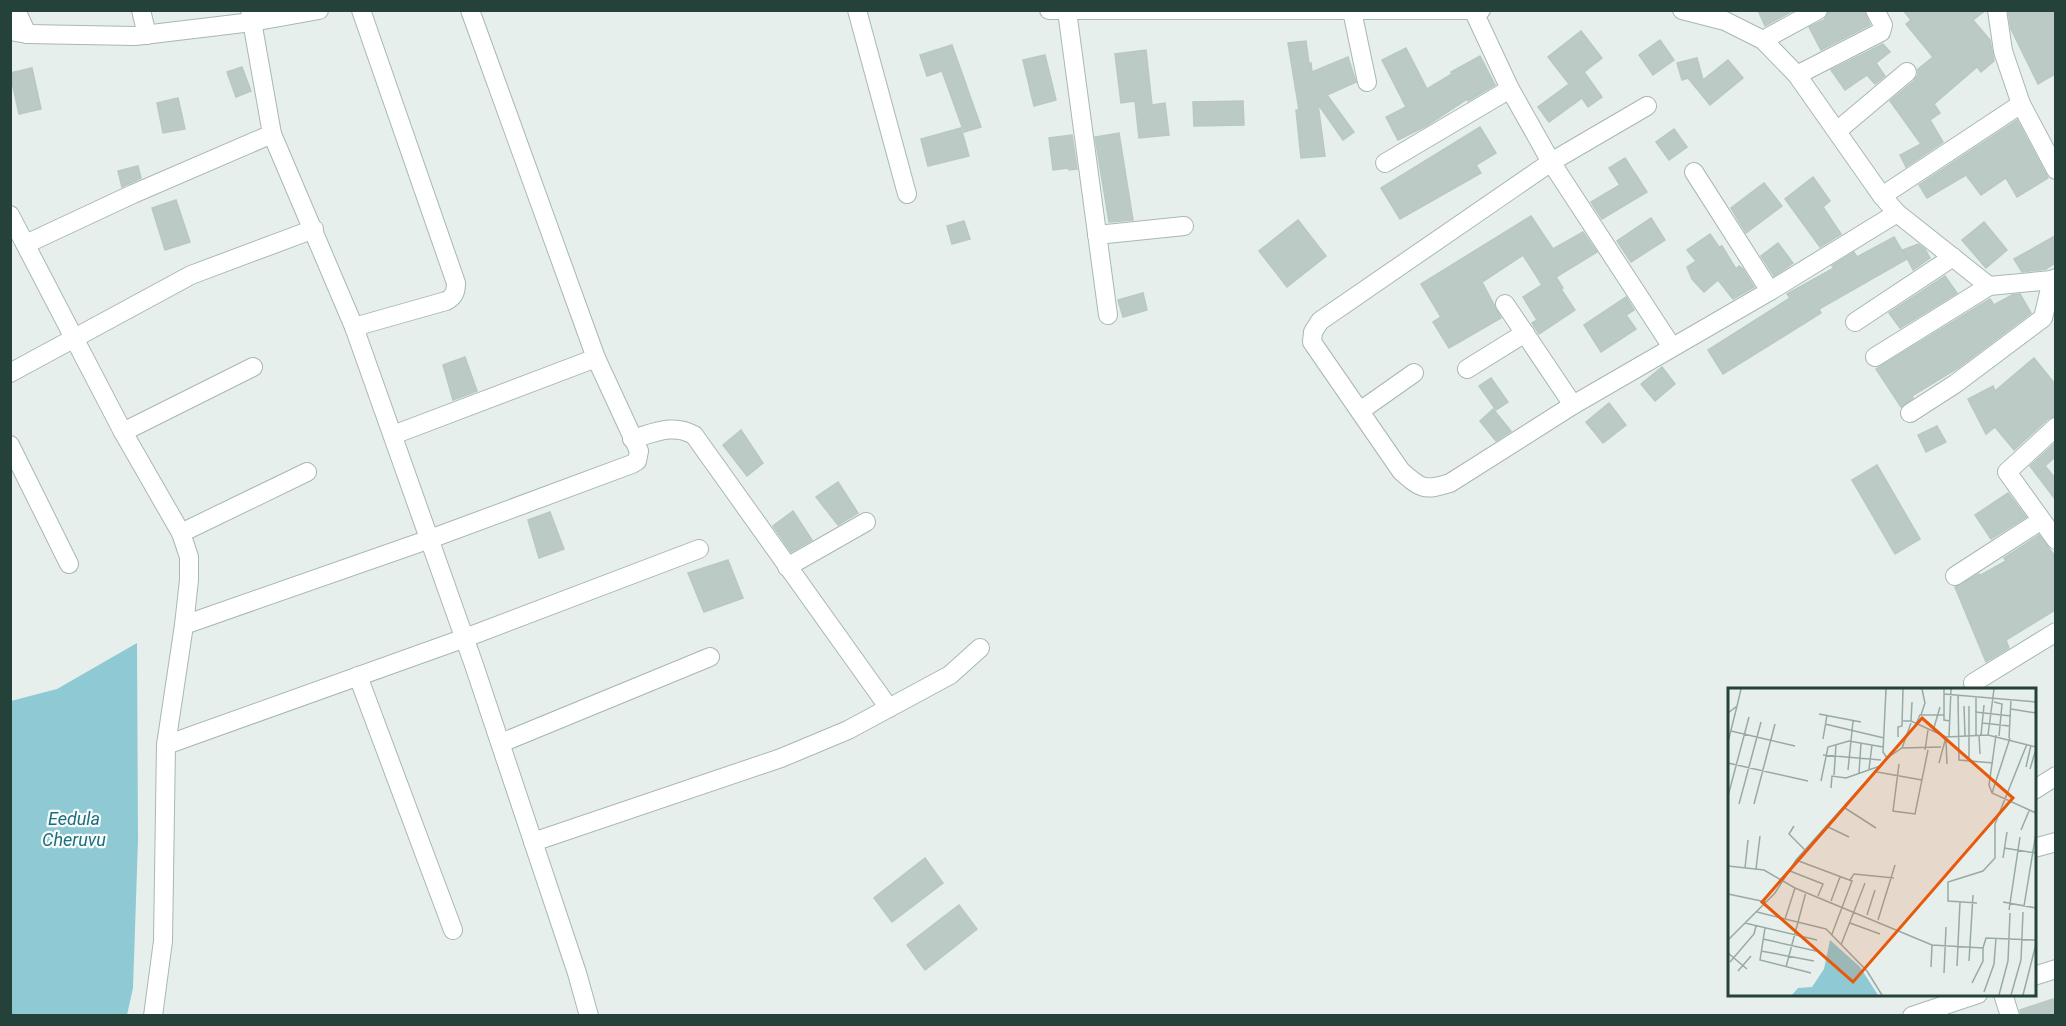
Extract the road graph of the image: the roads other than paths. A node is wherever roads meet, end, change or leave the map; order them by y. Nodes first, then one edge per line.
1 (16, 10) edge
2 (141, 10) edge
3 (319, 10) edge
4 (362, 10) edge
5 (470, 10) edge
6 (857, 10) edge
7 (1048, 10) edge
8 (1682, 10) edge
9 (1818, 10) edge
10 (1875, 10) edge
11 (1997, 10) edge
12 (1067, 11) edge
13 (1353, 11) edge
14 (1477, 11) edge
15 (251, 16) edge
16 (19, 32) edge
17 (147, 35) junction
18 (1763, 40) junction
19 (1907, 72) dead end
20 (1797, 75) junction
21 (1367, 82) dead end
22 (1510, 89) junction
23 (2021, 104) junction
24 (1647, 106) dead end
25 (1837, 131) junction
26 (272, 134) junction
27 (2051, 146) edge
28 (1551, 162) junction
29 (1385, 163) dead end
30 (2055, 170) edge
31 (1694, 172) dead end
32 (907, 194) dead end
33 (1882, 196) junction
34 (1897, 213) junction
35 (10, 215) edge
36 (1184, 226) dead end
37 (314, 229) junction
38 (1097, 236) junction
39 (26, 244) junction
40 (1953, 257) junction
41 (2054, 279) edge
42 (1989, 286) junction
43 (1770, 291) junction
44 (1505, 304) dead end
45 (1108, 315) dead end
46 (1855, 322) dead end
47 (354, 327) junction
48 (1525, 333) junction
49 (74, 338) junction
50 (1672, 347) junction
51 (1875, 357) dead end
52 (596, 358) junction
53 (253, 367) dead end
54 (1467, 369) dead end
55 (10, 373) edge
56 (1414, 373) dead end
57 (1573, 405) junction
58 (1360, 411) junction
59 (1910, 413) dead end
60 (2055, 427) edge
61 (123, 432) junction
62 (393, 435) junction
63 (632, 439) junction
64 (10, 445) edge
65 (306, 472) dead end
66 (2040, 521) junction
67 (866, 522) dead end
68 (181, 533) junction
69 (2055, 538) edge
70 (430, 539) junction
71 (699, 549) dead end
72 (69, 564) dead end
73 (787, 567) junction
74 (1955, 576) dead end
75 (184, 625) junction
76 (2055, 632) edge
77 (465, 638) junction
78 (980, 648) dead end
79 (710, 657) dead end
80 (358, 676) junction
81 (1973, 683) dead end
82 (889, 708) junction
83 (501, 743) junction
84 (166, 745) junction
85 (2055, 776) edge
86 (2036, 789) edge
87 (533, 842) junction
88 (2055, 842) edge
89 (2036, 847) edge
90 (453, 930) dead end
91 (2055, 969) edge
92 (2036, 975) edge
93 (1972, 996) edge
94 (2004, 996) edge
95 (153, 1016) edge
96 (589, 1016) edge
97 (1912, 1016) edge
98 (2010, 1016) edge

1 - 16 street
2 - 17 street
3 - 15 street
4 - 47 street
5 - 52 street
6 - 32 street
7 - 12 street
8 - 18 street
9 - 18 street
10 - 20 street
11 - 23 street
12 - 13 street
12 - 38 street
13 - 14 street
13 - 21 street
14 - 22 street
15 - 17 street
15 - 26 street
16 - 17 street
18 - 20 street
19 - 25 street
20 - 25 street
22 - 28 street
22 - 29 street
23 - 27 street
23 - 33 street
24 - 28 street
25 - 33 street
26 - 37 street
26 - 39 street
27 - 30 street
28 - 50 street
28 - 58 street
31 - 43 street
33 - 34 street
34 - 40 street
34 - 43 street
35 - 39 street
36 - 38 street
37 - 47 street
37 - 49 street
38 - 45 street
39 - 49 street
40 - 42 street
40 - 46 street
41 - 42 street
41 - 59 street
42 - 51 street
43 - 50 street
44 - 48 street
47 - 62 street
48 - 54 street
48 - 57 street
49 - 55 street
49 - 61 street
50 - 57 street
52 - 62 street
52 - 63 street
53 - 61 street
56 - 58 street
57 - 58 street
60 - 66 street
61 - 68 street
62 - 70 street
63 - 70 street
63 - 73 street
64 - 72 street
65 - 68 street
66 - 69 street
66 - 74 street
67 - 73 street
68 - 75 street
70 - 75 street
70 - 77 street
71 - 77 street
73 - 82 street
75 - 84 street
76 - 81 street
77 - 80 street
77 - 83 street
78 - 82 street
79 - 83 street
80 - 84 street
80 - 90 street
82 - 87 street
83 - 87 street
84 - 95 street
85 - 86 street
87 - 96 street
88 - 89 street
91 - 92 street
93 - 97 street
94 - 98 street

